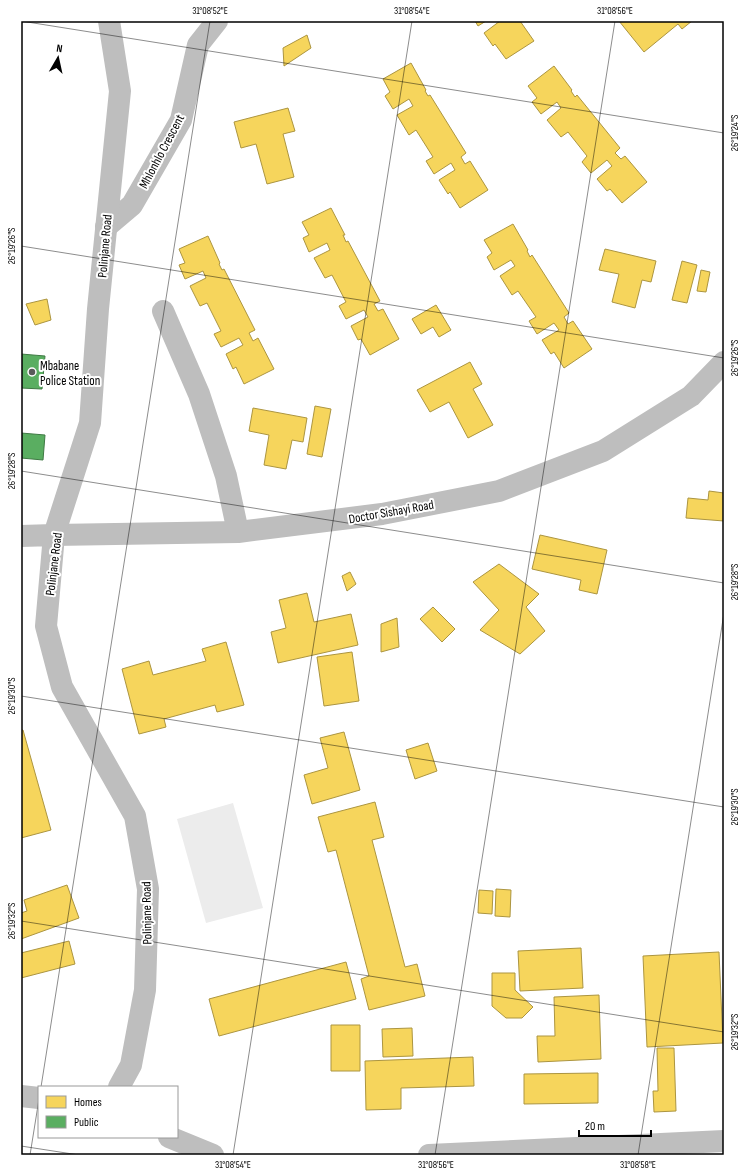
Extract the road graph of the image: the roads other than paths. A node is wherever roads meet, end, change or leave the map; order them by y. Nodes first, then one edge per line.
1 (109, 21) edge
2 (217, 21) edge
3 (106, 227) junction
4 (163, 311) dead end
5 (724, 362) edge
6 (238, 532) junction
7 (54, 535) junction
8 (21, 536) edge
9 (120, 1086) edge
10 (21, 1096) edge
11 (38, 1098) edge
12 (171, 1138) edge
13 (724, 1141) edge
14 (213, 1155) edge
15 (429, 1155) edge

1 - 3 street, Polinjane Road
2 - 3 street, Mhlonhlo Crescent
3 - 7 street, Polinjane Road
4 - 6 street
5 - 6 street, Doctor Sishayi Road
6 - 7 street, Doctor Sishayi Road
7 - 8 street, Doctor Sishayi Road
7 - 9 street, Polinjane Road
10 - 11 street
12 - 14 street
13 - 15 street

